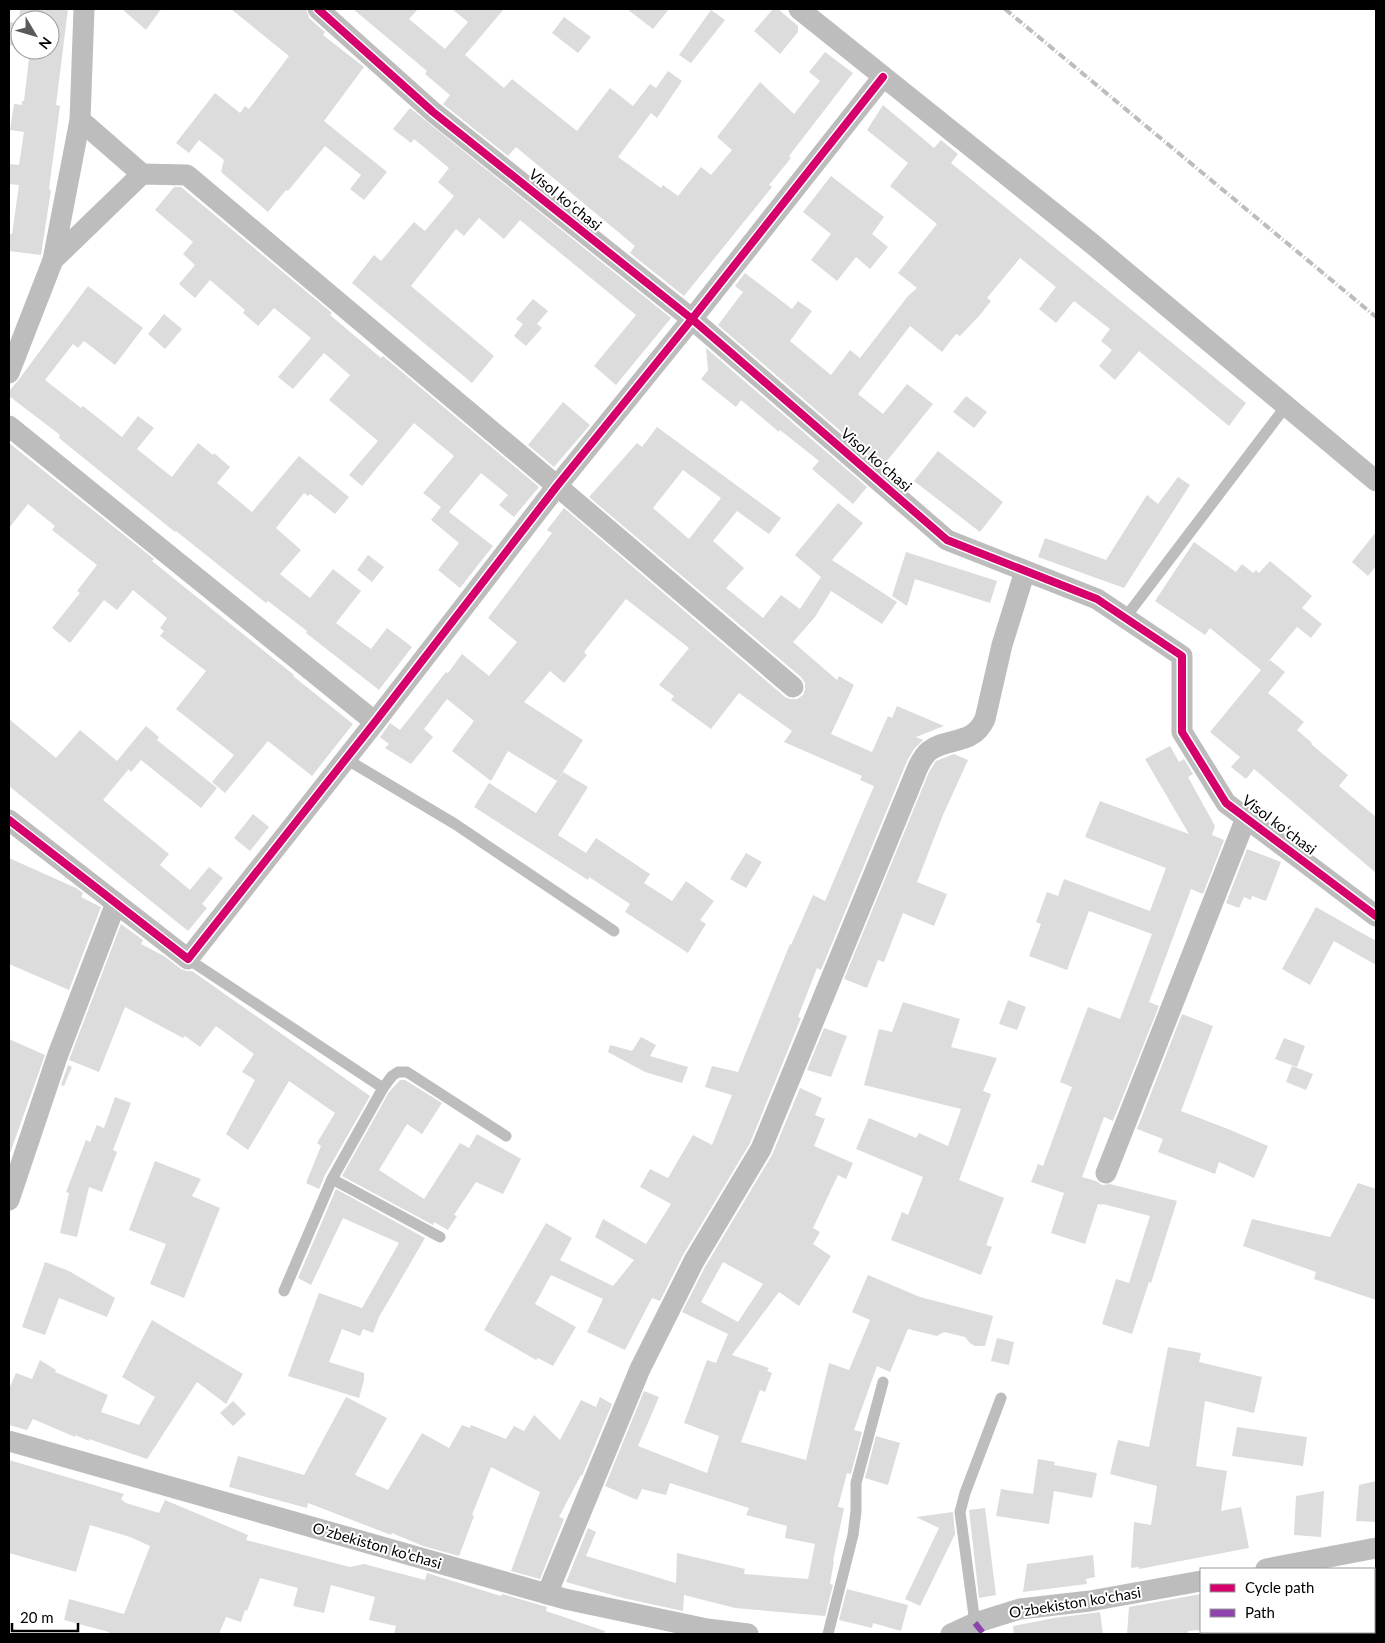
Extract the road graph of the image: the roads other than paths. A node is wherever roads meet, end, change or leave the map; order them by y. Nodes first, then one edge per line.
1 (84, 9) edge
2 (318, 9) edge
3 (799, 9) edge
4 (883, 77) junction
5 (80, 120) junction
6 (142, 174) junction
7 (53, 260) junction
8 (692, 319) junction
9 (9, 374) edge
10 (1286, 406) junction
11 (9, 426) edge
12 (1376, 481) edge
13 (557, 486) junction
14 (1025, 571) junction
15 (1125, 618) junction
16 (793, 688) dead end
17 (375, 722) junction
18 (346, 759) junction
19 (1246, 818) junction
20 (9, 820) edge
21 (116, 903) junction
22 (1376, 916) edge
23 (614, 931) dead end
24 (188, 959) junction
25 (384, 1088) junction
26 (506, 1136) dead end
27 (1106, 1173) dead end
28 (332, 1179) junction
29 (9, 1200) edge
30 (440, 1237) dead end
31 (284, 1291) dead end
32 (883, 1382) dead end
33 (1001, 1398) dead end
34 (9, 1441) edge
35 (1376, 1548) edge
36 (1336, 1563) edge
37 (1278, 1568) edge
38 (1200, 1581) edge
39 (547, 1594) junction
40 (979, 1629) edge
41 (748, 1634) edge
42 (828, 1634) edge
43 (951, 1634) edge

1 - 5 street
2 - 8 street, Visol koʻchasi
3 - 4 street
4 - 8 street
4 - 10 street
5 - 6 street
5 - 7 street
6 - 7 street
6 - 13 street
7 - 9 street
8 - 13 street
8 - 14 street, Visol koʻchasi
10 - 12 street
10 - 15 lane
11 - 17 street
13 - 16 street
13 - 17 street
14 - 15 street, Visol koʻchasi
14 - 39 street
15 - 19 street, Visol koʻchasi
17 - 18 street
18 - 23 lane
18 - 24 street
19 - 22 street, Visol koʻchasi
19 - 27 street
20 - 21 street
21 - 24 street
21 - 29 street
24 - 25 lane
25 - 26 lane
25 - 28 lane
28 - 30 lane
28 - 31 lane
32 - 42 lane
33 - 40 lane
34 - 39 street, O'zbekiston ko'chasi
35 - 36 street
36 - 37 street
38 - 40 street, O'zbekiston ko'chasi
39 - 41 street, O'zbekiston ko'chasi
40 - 43 street, O'zbekiston ko'chasi

